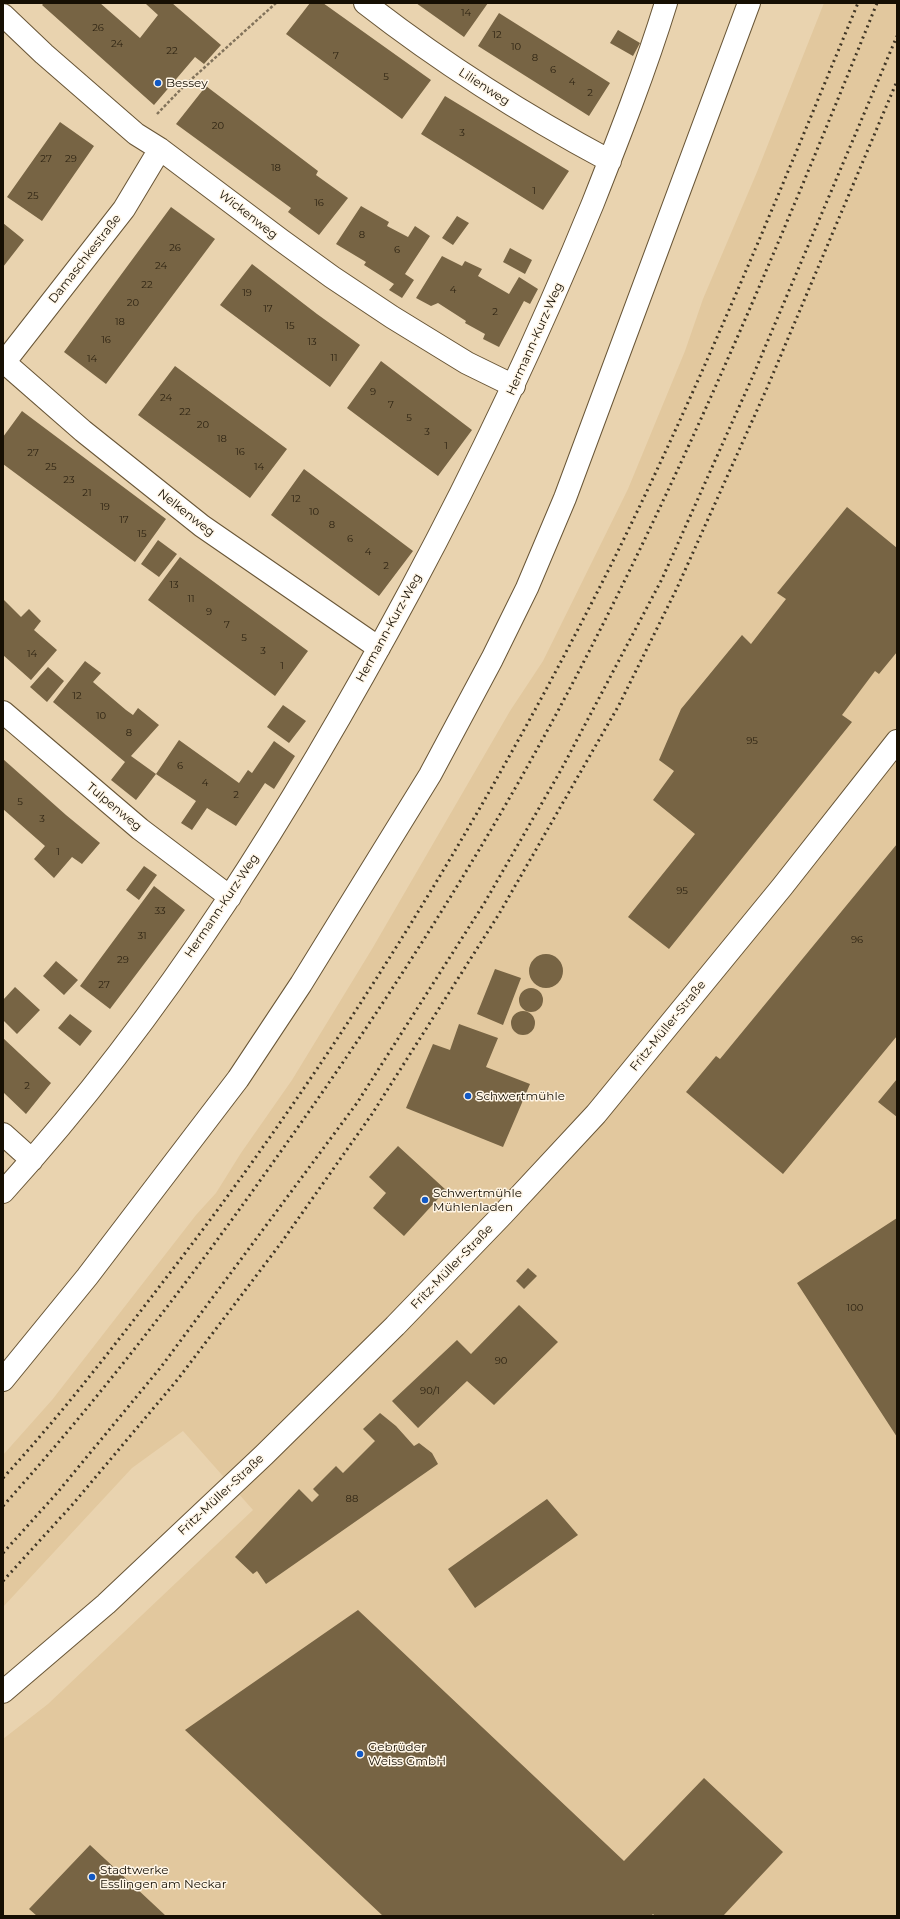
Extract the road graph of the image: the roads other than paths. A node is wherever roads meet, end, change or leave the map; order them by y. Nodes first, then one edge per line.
1 (365, 3) edge
2 (666, 3) edge
3 (750, 3) edge
4 (3, 15) edge
5 (160, 149) junction
6 (610, 162) junction
7 (4, 363) edge
8 (514, 386) junction
9 (379, 648) junction
10 (3, 712) edge
11 (897, 741) edge
12 (230, 897) junction
13 (3, 1134) edge
14 (32, 1160) junction
15 (3, 1192) edge
16 (3, 1380) edge
17 (3, 1692) edge

1 - 6 street, Lilienweg
2 - 6 street, Hermann-Kurz-Weg
3 - 16 street
4 - 5 street, Wickenweg
5 - 7 street, Damaschkestraße
5 - 8 street, Wickenweg
6 - 8 street, Hermann-Kurz-Weg
7 - 9 street, Nelkenweg
8 - 9 street, Hermann-Kurz-Weg
9 - 12 street, Hermann-Kurz-Weg
10 - 12 street, Tulpenweg
11 - 17 street, Fritz-Müller-Straße
12 - 14 street, Hermann-Kurz-Weg
13 - 14 street
14 - 15 street, Hermann-Kurz-Weg

